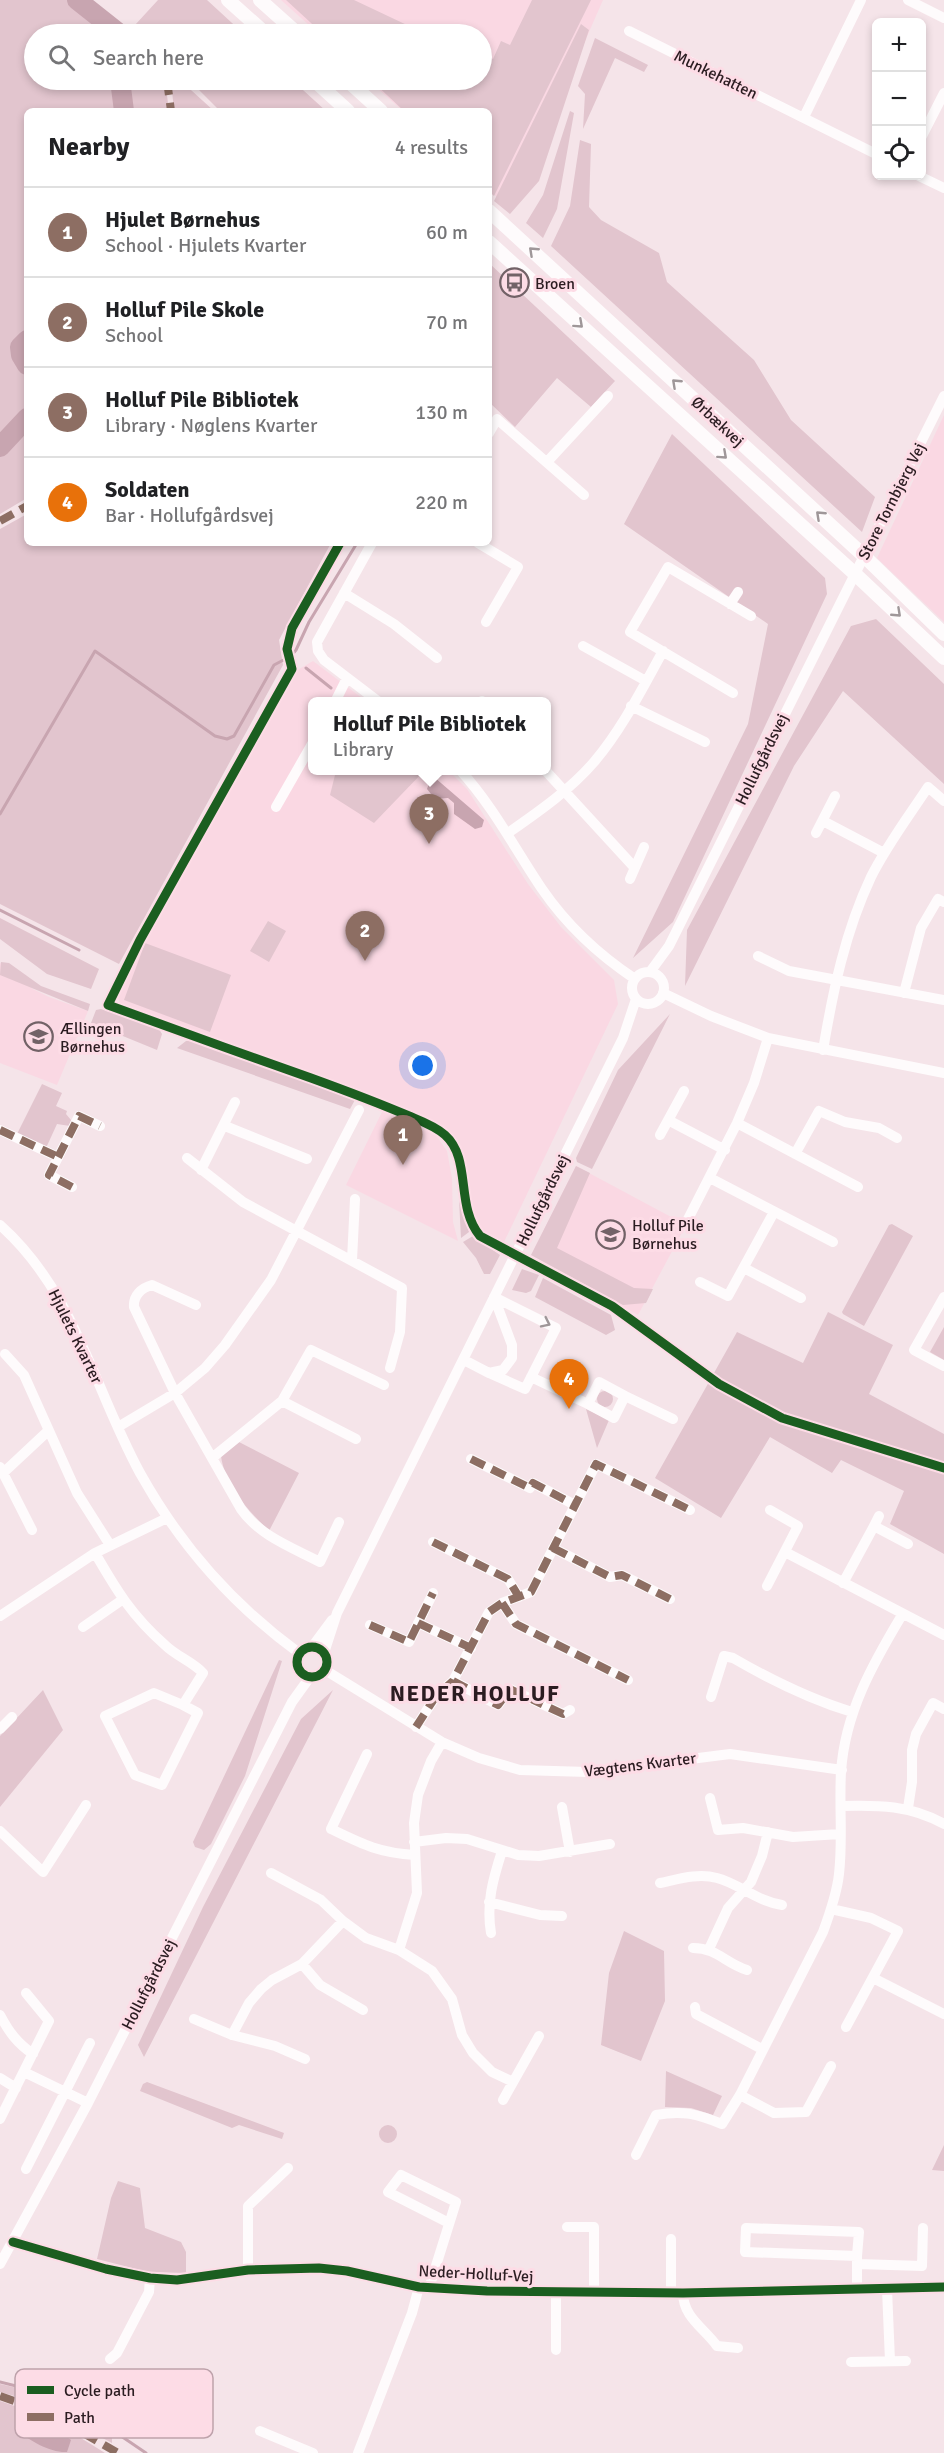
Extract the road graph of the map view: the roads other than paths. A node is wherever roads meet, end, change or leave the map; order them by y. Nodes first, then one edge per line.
1 (228, 0) edge
2 (260, 0) edge
3 (861, 0) edge
4 (908, 0) edge
5 (944, 18) edge
6 (255, 24) edge
7 (287, 24) edge
8 (629, 31) dead end
9 (325, 90) edge
10 (358, 90) edge
11 (944, 93) edge
12 (345, 108) edge
13 (378, 108) edge
14 (804, 117) junction
15 (926, 127) edge
16 (872, 152) edge
17 (926, 179) edge
18 (944, 188) edge
19 (492, 214) edge
20 (492, 245) edge
21 (608, 396) dead end
22 (943, 399) edge
23 (492, 428) edge
24 (546, 462) junction
25 (584, 495) dead end
26 (370, 546) edge
27 (483, 546) edge
28 (863, 555) junction
29 (854, 573) junction
30 (738, 591) dead end
31 (344, 593) junction
32 (730, 604) junction
33 (751, 616) dead end
34 (486, 622) dead end
35 (944, 633) edge
36 (583, 646) dead end
37 (663, 651) junction
38 (437, 658) dead end
39 (944, 658) edge
40 (347, 678) junction
41 (646, 681) junction
42 (733, 693) dead end
43 (337, 697) edge
44 (372, 697) edge
45 (631, 706) junction
46 (705, 742) dead end
47 (308, 751) edge
48 (464, 775) edge
49 (549, 775) edge
50 (564, 791) junction
51 (835, 796) dead end
52 (944, 801) edge
53 (276, 807) dead end
54 (823, 820) junction
55 (508, 833) junction
56 (816, 833) dead end
57 (644, 847) dead end
58 (885, 853) junction
59 (634, 867) junction
60 (630, 879) dead end
61 (944, 902) edge
62 (758, 956) dead end
63 (655, 975) junction
64 (635, 979) junction
65 (836, 980) junction
66 (663, 993) junction
67 (904, 993) junction
68 (636, 999) junction
69 (944, 1000) edge
70 (647, 1004) junction
71 (623, 1038) junction
72 (768, 1038) junction
73 (824, 1050) junction
74 (944, 1073) edge
75 (684, 1091) dead end
76 (235, 1102) dead end
77 (359, 1110) dead end
78 (668, 1120) junction
79 (737, 1123) junction
80 (100, 1126) dead end
81 (225, 1126) junction
82 (0, 1130) edge
83 (660, 1135) dead end
84 (897, 1138) dead end
85 (725, 1150) junction
86 (795, 1154) junction
87 (58, 1156) junction
88 (187, 1158) dead end
89 (307, 1159) dead end
90 (201, 1170) junction
91 (710, 1178) junction
92 (72, 1186) dead end
93 (858, 1186) dead end
94 (355, 1199) dead end
95 (774, 1212) junction
96 (687, 1221) dead end
97 (0, 1225) edge
98 (296, 1230) junction
99 (833, 1242) dead end
100 (352, 1260) junction
101 (744, 1268) junction
102 (699, 1281) dead end
103 (944, 1297) edge
104 (494, 1298) junction
105 (801, 1298) dead end
106 (196, 1305) dead end
107 (5, 1354) dead end
108 (464, 1360) junction
109 (944, 1366) edge
110 (390, 1368) dead end
111 (489, 1372) junction
112 (531, 1377) junction
113 (384, 1385) dead end
114 (175, 1393) junction
115 (625, 1396) junction
116 (282, 1401) junction
117 (588, 1404) junction
118 (674, 1419) dead end
119 (118, 1427) junction
120 (48, 1431) junction
121 (356, 1439) dead end
122 (212, 1458) junction
123 (471, 1459) dead end
124 (2, 1470) edge
125 (576, 1504) junction
126 (690, 1510) dead end
127 (770, 1510) dead end
128 (879, 1516) dead end
129 (167, 1518) junction
130 (339, 1522) dead end
131 (874, 1526) junction
132 (32, 1530) dead end
133 (433, 1542) dead end
134 (110, 1545) junction
135 (908, 1545) dead end
136 (553, 1548) junction
137 (785, 1552) junction
138 (95, 1554) junction
139 (843, 1583) junction
140 (767, 1586) dead end
141 (433, 1593) dead end
142 (519, 1597) junction
143 (670, 1599) dead end
144 (122, 1600) junction
145 (502, 1603) junction
146 (337, 1613) junction
147 (902, 1614) junction
148 (0, 1616) edge
149 (418, 1623) junction
150 (370, 1625) dead end
151 (83, 1628) dead end
152 (944, 1635) edge
153 (312, 1647) junction
154 (471, 1648) junction
155 (299, 1653) junction
156 (324, 1653) junction
157 (325, 1670) junction
158 (305, 1674) junction
159 (628, 1680) dead end
160 (453, 1681) junction
161 (711, 1697) dead end
162 (183, 1705) junction
163 (944, 1709) edge
164 (570, 1710) dead end
165 (852, 1712) junction
166 (12, 1717) dead end
167 (416, 1726) junction
168 (0, 1729) edge
169 (442, 1742) junction
170 (367, 1754) dead end
171 (842, 1770) junction
172 (710, 1798) dead end
173 (86, 1805) dead end
174 (841, 1806) junction
175 (562, 1807) dead end
176 (908, 1808) junction
177 (944, 1824) edge
178 (0, 1831) edge
179 (768, 1832) junction
180 (840, 1834) junction
181 (414, 1842) junction
182 (610, 1844) dead end
183 (502, 1851) junction
184 (570, 1852) junction
185 (415, 1855) junction
186 (271, 1873) dead end
187 (660, 1883) dead end
188 (744, 1891) junction
189 (489, 1902) junction
190 (782, 1905) dead end
191 (831, 1909) junction
192 (562, 1916) dead end
193 (343, 1921) junction
194 (491, 1933) dead end
195 (693, 1948) dead end
196 (709, 1949) junction
197 (399, 1950) junction
198 (302, 1964) junction
199 (747, 1970) dead end
200 (873, 1978) junction
201 (26, 1993) dead end
202 (695, 2007) dead end
203 (363, 2010) dead end
204 (944, 2014) edge
205 (0, 2015) edge
206 (194, 2019) dead end
207 (846, 2027) dead end
208 (232, 2035) junction
209 (539, 2036) dead end
210 (90, 2043) dead end
211 (762, 2049) junction
212 (33, 2054) junction
213 (305, 2059) dead end
214 (831, 2066) dead end
215 (24, 2072) junction
216 (0, 2078) edge
217 (513, 2082) junction
218 (16, 2088) junction
219 (65, 2092) junction
220 (740, 2095) junction
221 (503, 2100) dead end
222 (88, 2103) junction
223 (0, 2119) edge
224 (636, 2156) dead end
225 (288, 2168) dead end
226 (27, 2169) dead end
227 (449, 2223) junction
228 (567, 2227) dead end
229 (923, 2228) dead end
230 (671, 2239) dead end
231 (13, 2242) junction
232 (857, 2260) junction
233 (0, 2264) edge
234 (248, 2270) junction
235 (150, 2278) junction
236 (424, 2287) junction
237 (944, 2287) edge
238 (857, 2289) junction
239 (887, 2289) junction
240 (556, 2292) junction
241 (594, 2292) junction
242 (671, 2293) junction
243 (684, 2293) junction
244 (738, 2348) dead end
245 (556, 2350) dead end
246 (110, 2360) dead end
247 (890, 2361) junction
248 (906, 2361) dead end
249 (851, 2362) dead end
250 (260, 2431) dead end
251 (313, 2453) edge
252 (358, 2453) edge

1 - 6 main road
2 - 7 main road
3 - 14 street
4 - 5 street
8 - 14 street, Munkehatten
9 - 12 main road
10 - 13 main road
11 - 15 street
14 - 16 street, Munkehatten
17 - 18 street
28 -> 19 main road, Ørbækvej
20 -> 29 main road, Ørbækvej
21 - 24 street
22 - 28 street, Store Tornbjerg Vej
23 - 24 street
24 - 25 street
26 - 31 street
27 - 34 street
28 - 29 street, Store Tornbjerg Vej
28 - 35 main road, Ørbækvej
29 -> 39 main road, Ørbækvej
29 - 63 street, Hollufgårdsvej
30 - 32 street
31 - 38 street
31 - 40 street
32 - 33 street
32 - 37 street
36 - 41 street
37 - 41 street
37 - 42 street
40 - 43 street
40 - 44 street
41 - 45 street
45 - 46 street
45 - 50 street
47 - 53 street
48 - 55 street
49 - 50 street
50 - 55 street
50 - 59 street
51 - 54 street
52 - 58 street
54 - 56 street
54 - 58 street
55 - 64 street
57 - 59 street
58 - 65 street
59 - 60 street
61 - 67 street
62 - 65 street
63 - 64 street
63 - 66 street
64 - 68 street
65 - 67 street
65 - 73 street
66 - 70 street
66 - 72 street
67 - 69 street
68 - 70 street
68 - 71 street, Hollufgårdsvej
70 - 71 street, Hollufgårdsvej
71 - 104 street, Hollufgårdsvej
72 - 73 street
72 - 79 street
73 - 74 street
75 - 78 street
76 - 81 street
77 - 98 street
78 - 83 street
78 - 85 street
79 - 85 street
79 - 86 street
80 - 87 street
81 - 89 street
81 - 90 street
82 - 87 street
84 - 86 street
85 - 91 street
86 - 93 street
87 - 92 street
88 - 90 street
90 - 98 street
91 - 95 street
91 - 96 street
94 - 100 street
95 - 99 street
95 - 101 street
97 - 119 street, Hjulets Kvarter
98 - 100 street
98 - 114 street
100 - 110 street
101 - 102 street
101 - 105 street
103 - 109 street
104 - 108 street, Hollufgårdsvej
104 - 111 street
104 -> 112 street
106 - 114 street
107 - 120 street
108 - 111 street
108 - 146 street, Hollufgårdsvej
111 - 112 street
112 - 117 street
113 - 116 street
114 - 119 street
114 - 122 street
115 - 117 street
115 - 117 street
115 - 118 street
116 - 121 street
116 - 122 street
119 - 129 street, Hjulets Kvarter
120 - 124 street
120 - 134 street
122 - 130 street
123 - 125 street
124 - 132 street
125 - 126 street
125 - 136 street
127 - 137 street
128 - 131 street
129 - 134 street
129 - 155 street, Hjulets Kvarter
131 - 135 street
131 - 139 street
133 - 142 street
134 - 138 street
136 - 142 street
136 - 143 street
137 - 139 street
137 - 140 street
138 - 144 street
138 - 148 street
139 - 147 street
141 - 149 street
142 - 145 street
144 - 151 street
144 - 162 street
145 - 154 street
145 - 159 street
146 - 153 street, Hollufgårdsvej
146 - 156 street, Hollufgårdsvej
147 - 152 street
147 - 165 street
149 - 150 street
149 - 154 street
153 - 155 street
153 - 156 street
154 - 160 street
155 - 158 street
156 - 157 street
157 - 158 street
157 - 167 street, Vægtens Kvarter
158 - 222 street, Hollufgårdsvej
160 - 164 street
160 - 167 street
161 - 165 street
162 - 162 street
163 - 176 street
165 - 171 street
166 - 168 street
167 - 169 street, Vægtens Kvarter
169 - 171 street, Vægtens Kvarter
169 - 181 street
170 - 185 street
171 - 174 street
172 - 179 street
173 - 178 street
174 - 176 street
174 - 180 street
175 - 184 street
176 - 177 street
179 - 180 street
179 - 188 street
180 - 191 street
181 - 183 street
181 - 185 street
182 - 184 street
183 - 184 street
183 - 189 street
185 - 197 street
186 - 193 street
187 - 188 street
188 - 190 street
188 - 196 street
189 - 192 street
189 - 194 street
191 - 200 street
191 - 211 street
193 - 197 street
193 - 198 street
195 - 196 street
196 - 199 street
197 - 217 street
198 - 203 street
198 - 208 street
200 - 204 street
200 - 207 street
201 - 212 street
202 - 211 street
205 - 212 street
206 - 208 street
208 - 213 street
209 - 217 street
210 - 219 street
211 - 220 street
212 - 215 street
214 - 220 street
215 - 218 street
215 - 219 street
216 - 218 street
217 - 221 street
218 - 223 street
219 - 222 street
219 - 226 street
220 - 224 street
222 - 231 street, Hollufgårdsvej
225 - 234 street
227 - 227 street, Neder-Holluf-Vej
227 - 236 street, Neder-Holluf-Vej
228 - 241 street
229 - 232 street
230 - 242 street
231 - 233 street, Hollufgårdsvej
231 - 235 street, Neder-Holluf-Vej
232 - 232 street
232 - 238 street
234 - 235 street, Neder-Holluf-Vej
234 - 236 street, Neder-Holluf-Vej
235 - 246 street
236 - 240 street, Neder-Holluf-Vej
236 - 252 street, Neder-Holluf-Vej
237 - 239 street, Neder-Holluf-Vej
238 - 239 street, Neder-Holluf-Vej
238 - 243 street, Neder-Holluf-Vej
239 - 247 street
240 - 241 street, Neder-Holluf-Vej
240 - 245 street, Neder-Holluf-Vej
241 - 242 street, Neder-Holluf-Vej
242 - 243 street, Neder-Holluf-Vej
243 - 244 street
247 - 248 street
247 - 249 street
250 - 251 street

